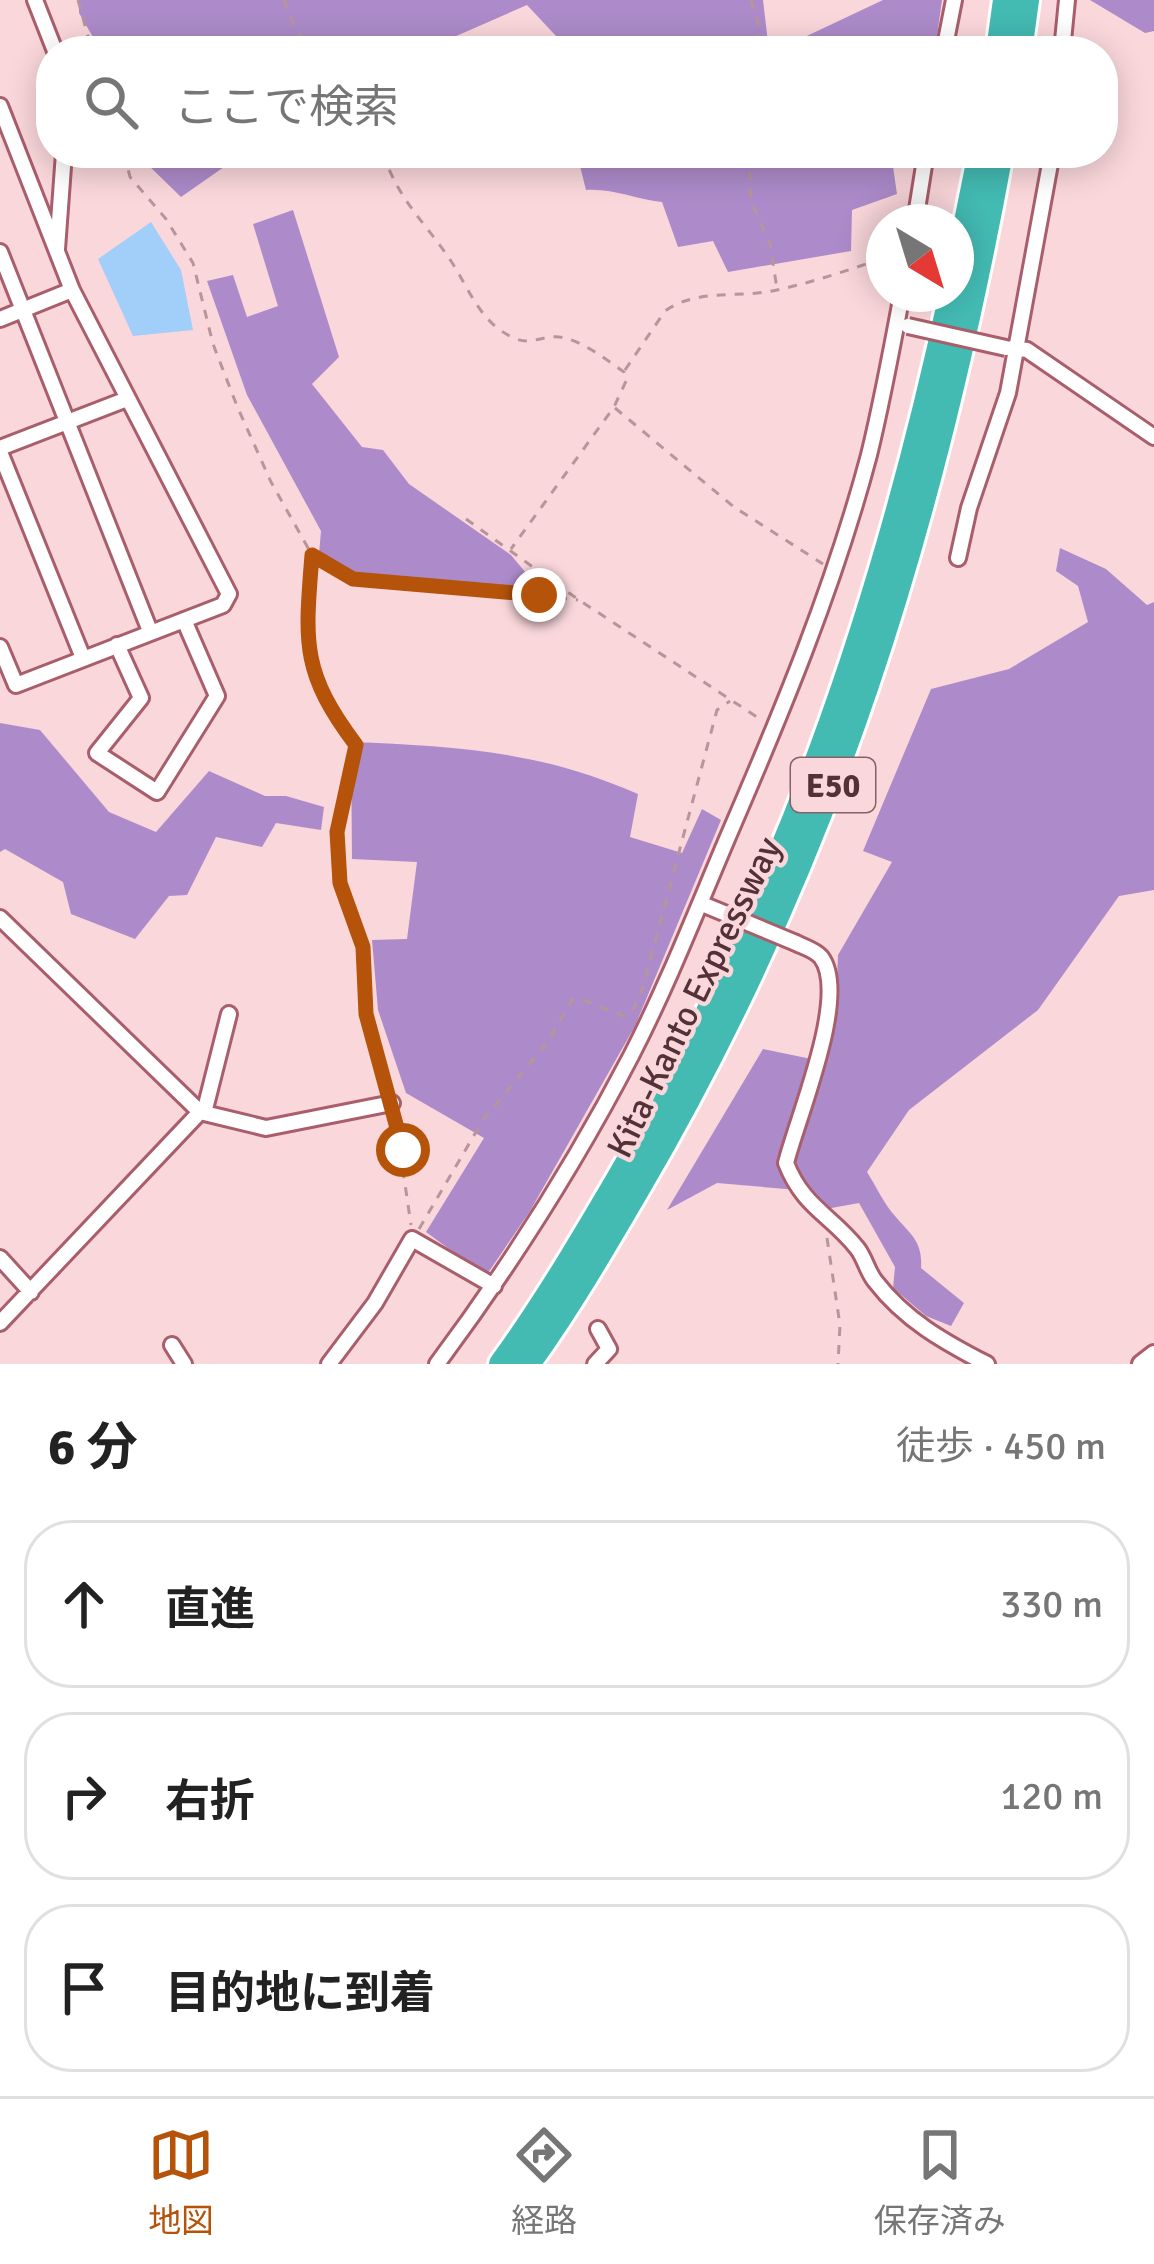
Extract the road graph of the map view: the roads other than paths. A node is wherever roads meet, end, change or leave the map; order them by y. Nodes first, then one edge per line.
1 (34, 0) edge
2 (954, 0) edge
3 (1005, 0) edge
4 (1027, 0) edge
5 (1067, 0) edge
6 (49, 36) edge
7 (947, 36) edge
8 (1000, 36) edge
9 (1022, 36) edge
10 (1063, 36) edge
11 (0, 106) edge
12 (63, 168) edge
13 (924, 168) edge
14 (977, 168) edge
15 (998, 168) edge
16 (1049, 168) edge
17 (918, 204) edge
18 (970, 204) edge
19 (57, 249) junction
20 (0, 252) edge
21 (72, 290) junction
22 (23, 310) junction
23 (902, 312) edge
24 (947, 312) edge
25 (0, 319) edge
26 (902, 325) junction
27 (1012, 348) junction
28 (127, 400) junction
29 (67, 421) junction
30 (1154, 437) edge
31 (0, 450) edge
32 (958, 558) dead end
33 (184, 620) junction
34 (150, 632) junction
35 (117, 645) junction
36 (0, 646) edge
37 (82, 658) junction
38 (703, 905) junction
39 (0, 918) edge
40 (229, 1014) dead end
41 (392, 1103) road end
42 (202, 1112) junction
43 (0, 1258) edge
44 (494, 1286) junction
45 (31, 1292) junction
46 (0, 1324) edge
47 (598, 1329) dead end
48 (172, 1345) dead end
49 (1154, 1354) edge
50 (184, 1364) edge
51 (329, 1364) edge
52 (437, 1364) edge
53 (501, 1364) edge
54 (528, 1364) edge
55 (595, 1364) edge
56 (987, 1364) edge
57 (1141, 1364) edge

1 - 6 street
2 - 7 street
3 - 8 highway
4 - 9 highway
5 - 10 street
11 - 19 street
12 - 19 street
13 - 17 street
14 - 18 highway
15 - 54 highway, Kita-Kanto Expressway / E50
16 - 27 street
19 - 21 street
20 - 22 street
21 - 22 street
21 - 28 street
22 - 25 street
22 - 29 street
23 - 26 street
24 - 53 highway, Kita-Kanto Expressway / E50
26 - 27 street, bridge
26 - 38 street
27 - 30 street
27 - 32 street
28 - 29 street
28 - 33 street
29 - 31 street
29 - 34 street
31 - 37 street
33 - 34 street
33 - 35 street
34 - 35 street
35 - 37 street
36 - 37 street
38 - 44 street
38 - 56 street, bridge
39 - 42 street
40 - 42 street
41 - 42 street
42 - 45 street
43 - 45 street
44 - 51 street
44 - 52 street
45 - 46 street
47 - 55 street
48 - 50 street
49 - 57 street

